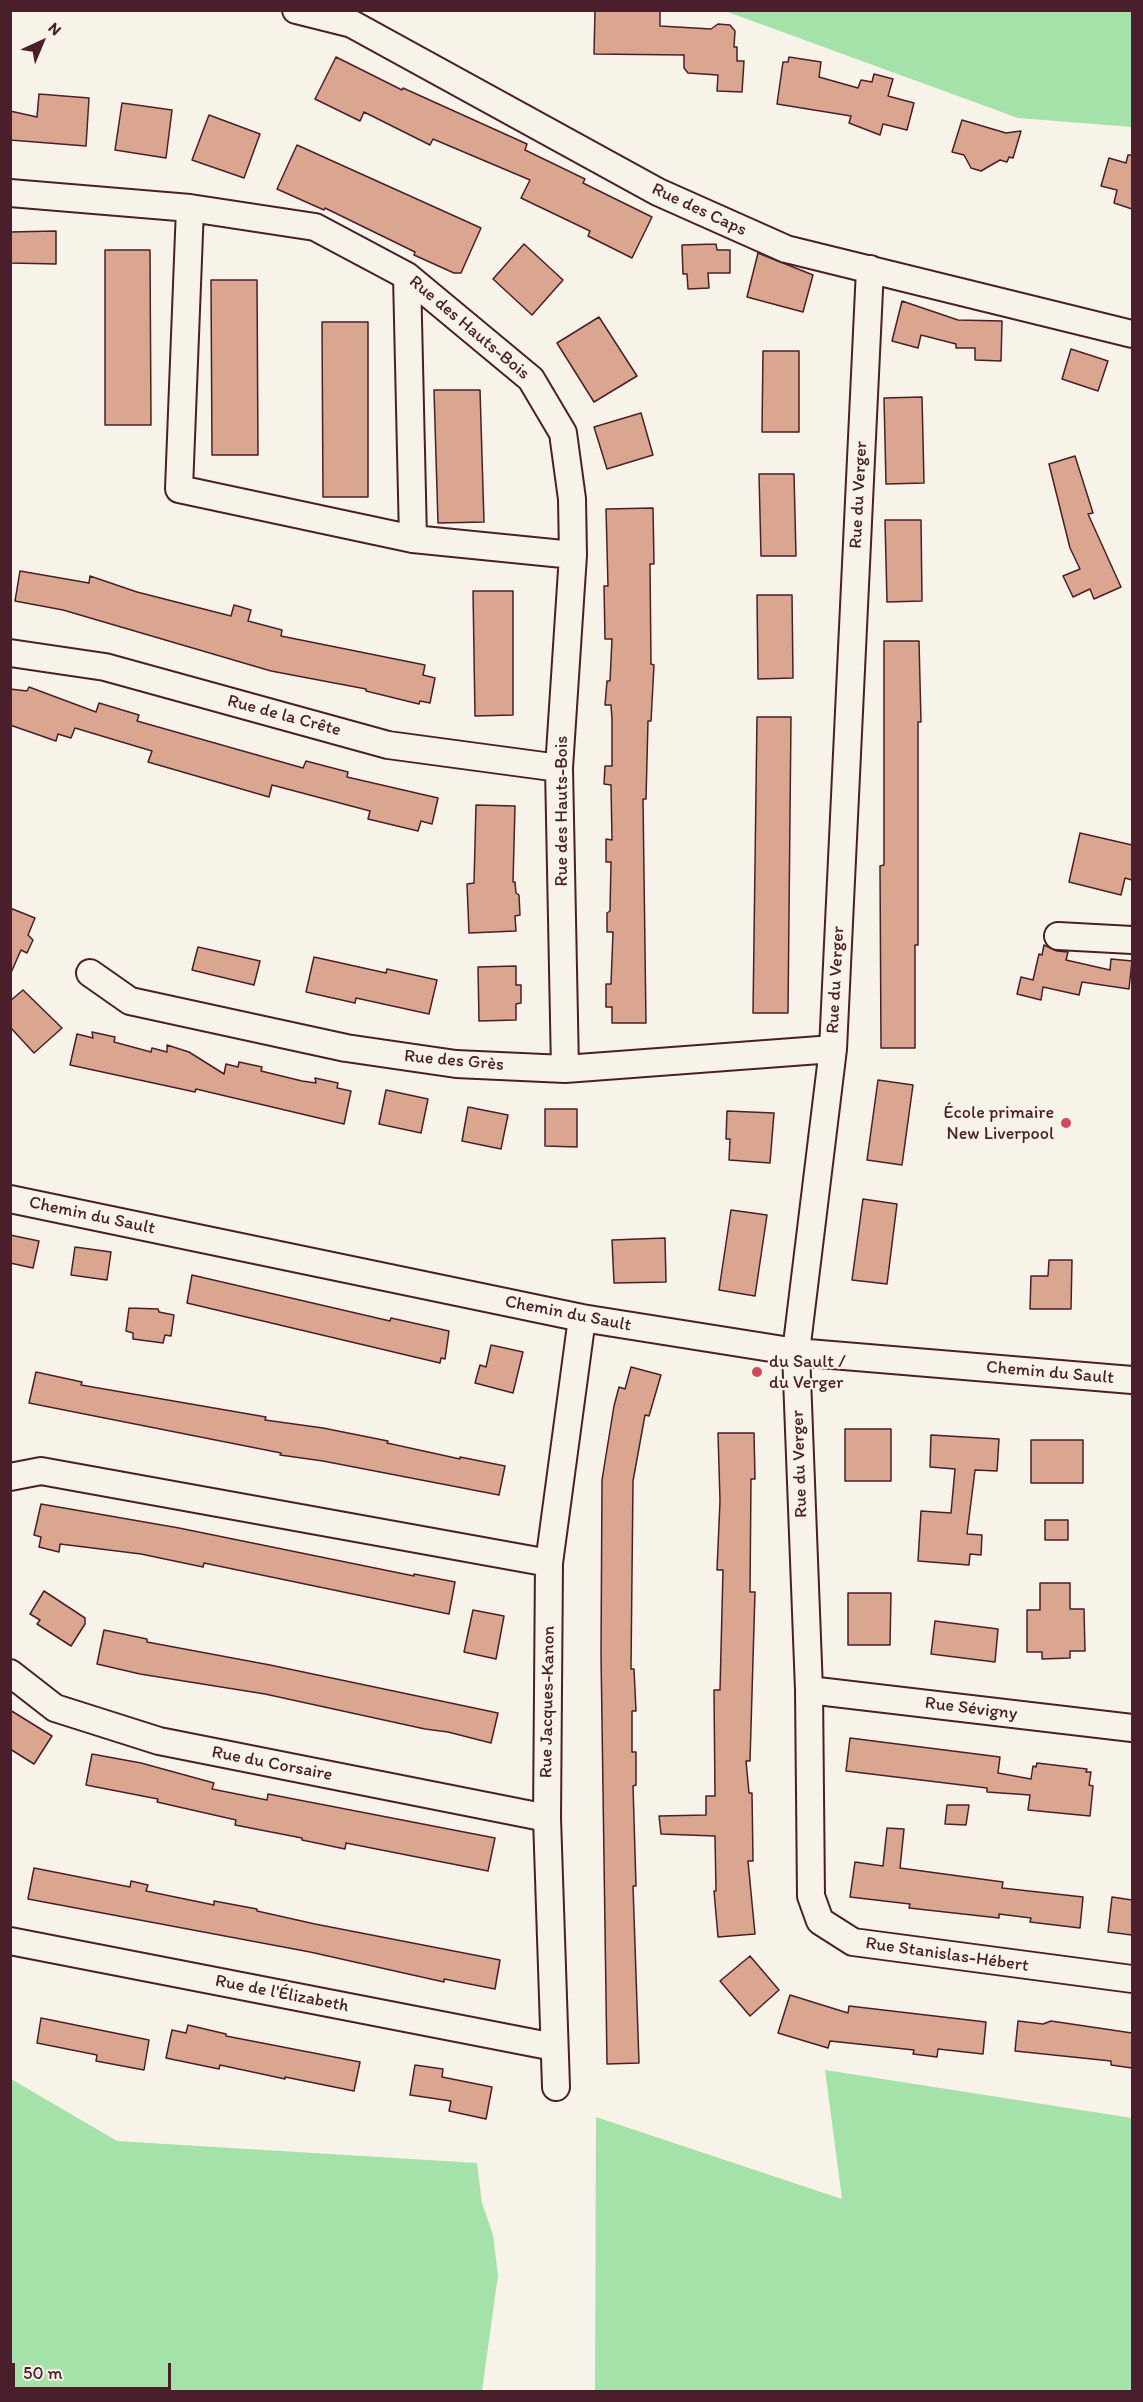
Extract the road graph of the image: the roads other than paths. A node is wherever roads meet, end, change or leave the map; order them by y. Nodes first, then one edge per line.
1 (296, 10) edge
2 (10, 193) edge
3 (190, 208) junction
4 (870, 269) junction
5 (407, 276) junction
6 (1132, 334) edge
7 (412, 539) junction
8 (573, 555) junction
9 (10, 653) edge
10 (559, 768) junction
11 (1058, 936) dead end
12 (1132, 940) edge
13 (90, 973) dead end
14 (833, 1049) junction
15 (565, 1069) junction
16 (10, 1199) edge
17 (582, 1318) junction
18 (796, 1352) junction
19 (1132, 1380) edge
20 (10, 1477) edge
21 (549, 1563) junction
22 (10, 1673) edge
23 (809, 1690) junction
24 (1132, 1728) edge
25 (547, 1818) junction
26 (10, 1941) edge
27 (1132, 1979) edge
28 (554, 2047) junction
29 (556, 2087) dead end

1 - 4 street, Rue des Caps
2 - 3 street, Rue des Hauts-Bois
3 - 5 street, Rue des Hauts-Bois
3 - 7 street
4 - 6 street, Rue des Caps
4 - 14 street, Rue du Verger
5 - 7 street
5 - 8 street, Rue des Hauts-Bois
7 - 8 street
8 - 10 street, Rue des Hauts-Bois
9 - 10 street, Rue de la Crête
10 - 15 street, Rue des Hauts-Bois
11 - 12 street
13 - 15 street, Rue des Grès
14 - 15 street, Rue des Grès
14 - 18 street, Rue du Verger
16 - 17 street, Chemin du Sault
17 - 18 street, Chemin du Sault
17 - 21 street, Rue Jacques-Kanon
18 - 19 street, Chemin du Sault
18 - 23 street, Rue du Verger
20 - 21 street
21 - 25 street, Rue Jacques-Kanon
22 - 25 street, Rue du Corsaire
23 - 24 street, Rue Sévigny
23 - 27 street, Rue Stanislas-Hébert
25 - 28 street, Rue Jacques-Kanon
26 - 28 street, Rue de l'Élizabeth
28 - 29 street, Rue Jacques-Kanon

